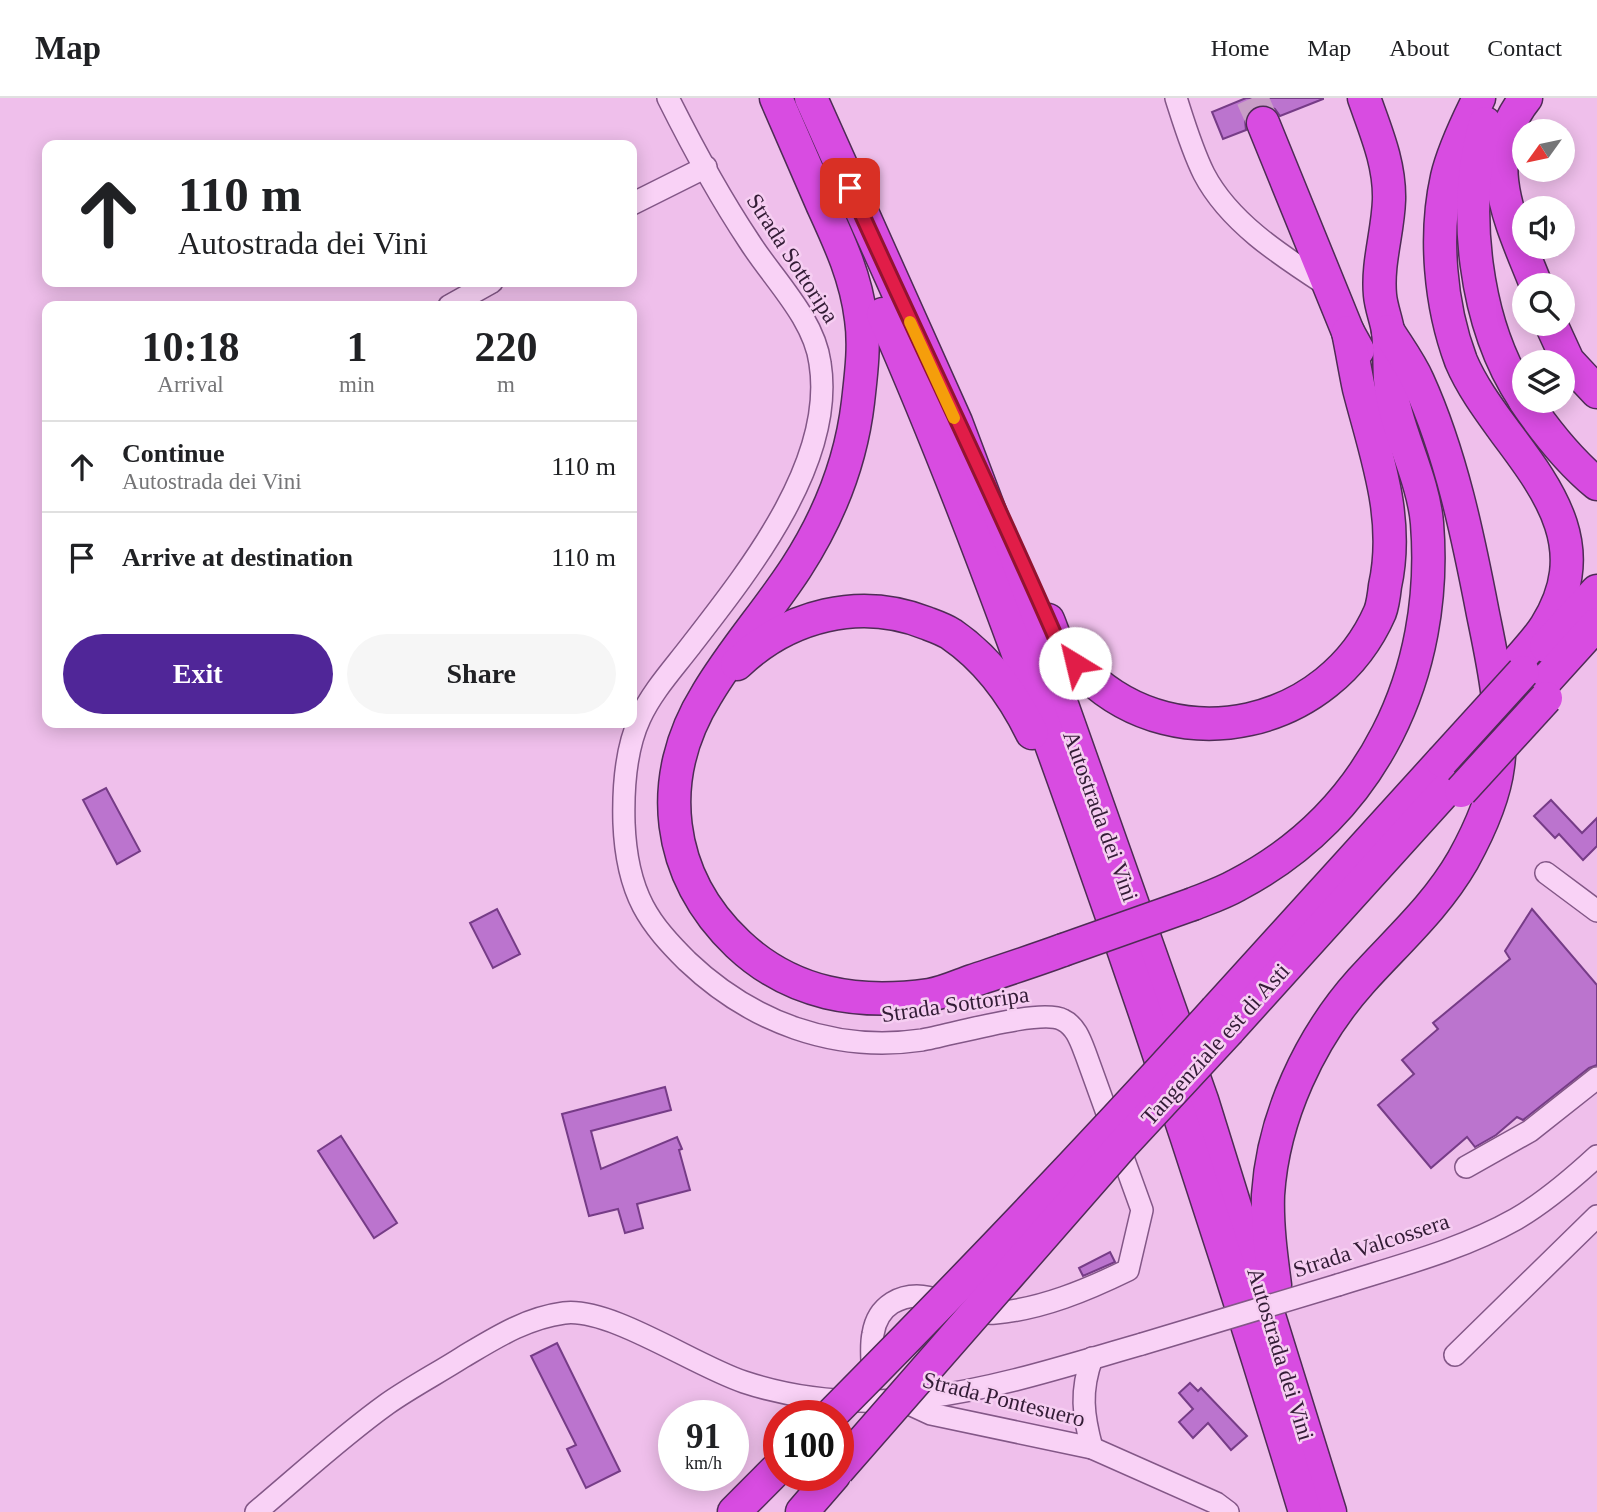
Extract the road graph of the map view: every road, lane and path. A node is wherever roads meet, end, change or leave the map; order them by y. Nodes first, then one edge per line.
1 (668, 98) edge
2 (776, 98) edge
3 (788, 98) edge
4 (811, 98) edge
5 (1176, 98) edge
6 (1364, 98) edge
7 (1479, 98) edge
8 (1493, 98) edge
9 (1526, 98) edge
10 (1263, 123) tunnel mouth
11 (706, 167) junction
12 (637, 202) edge
13 (1531, 273) edge
14 (483, 287) edge
15 (1331, 288) junction
16 (458, 301) edge
17 (1348, 331) junction
18 (1388, 331) junction
19 (1557, 336) edge
20 (1512, 374) edge
21 (1597, 392) edge
22 (1533, 413) edge
23 (956, 422) junction
24 (1409, 451) junction
25 (1597, 484) edge
26 (1597, 591) edge
27 (1596, 639) edge
28 (1531, 680) junction
29 (706, 694) junction
30 (637, 728) edge
31 (637, 728) edge
32 (1546, 873) dead end
33 (1597, 911) edge
34 (1222, 1020) junction
35 (1152, 1029) junction
36 (1597, 1078) edge
37 (1597, 1156) edge
38 (1466, 1167) dead end
39 (1597, 1216) edge
40 (1455, 1355) dead end
41 (1092, 1358) junction
42 (867, 1399) junction
43 (846, 1400) edge
44 (904, 1401) junction
45 (1093, 1448) junction
46 (854, 1452) edge
47 (763, 1483) edge
48 (820, 1491) edge
49 (806, 1507) edge
50 (256, 1512) edge
51 (734, 1512) edge
52 (1228, 1512) edge
53 (1305, 1512) edge
54 (1330, 1512) edge
55 (1344, 1512) edge

1 - 11 street, Strada Sottoripa
2 - 29 highway
3 - 35 highway, Autostrada dei Vini
4 - 23 highway, Autostrada dei Vini
5 - 15 street
6 - 18 highway
7 - 28 highway
8 - 20 highway
9 - 13 highway
10 - 15 highway
11 - 12 street
11 - 31 street, Strada Sottoripa
14 - 16 street
15 - 17 highway
17 - 23 highway
17 - 24 highway
18 - 24 highway
18 - 55 highway
19 - 21 highway
22 - 25 highway
23 - 54 highway, Autostrada dei Vini
24 - 29 highway, bridge
26 - 28 highway, Tangenziale est di Asti
27 - 28 highway, Tangenziale est di Asti
28 - 34 highway, Tangenziale est di Asti
29 - 35 highway
30 - 42 street, Strada Sottoripa
32 - 33 street
34 - 43 highway, Tangenziale est di Asti, bridge
34 - 46 highway, Tangenziale est di Asti, bridge
35 - 53 highway, Autostrada dei Vini
36 - 38 street
37 - 41 street, Strada Valcossera, bridge
39 - 40 street
41 - 44 street, Strada Valcossera
41 - 45 street, Strada Pontesuero
42 - 44 street
42 - 50 street
44 - 45 street, Strada Pontesuero
45 - 52 street, Strada Pontesuero
47 - 51 highway
48 - 49 highway

